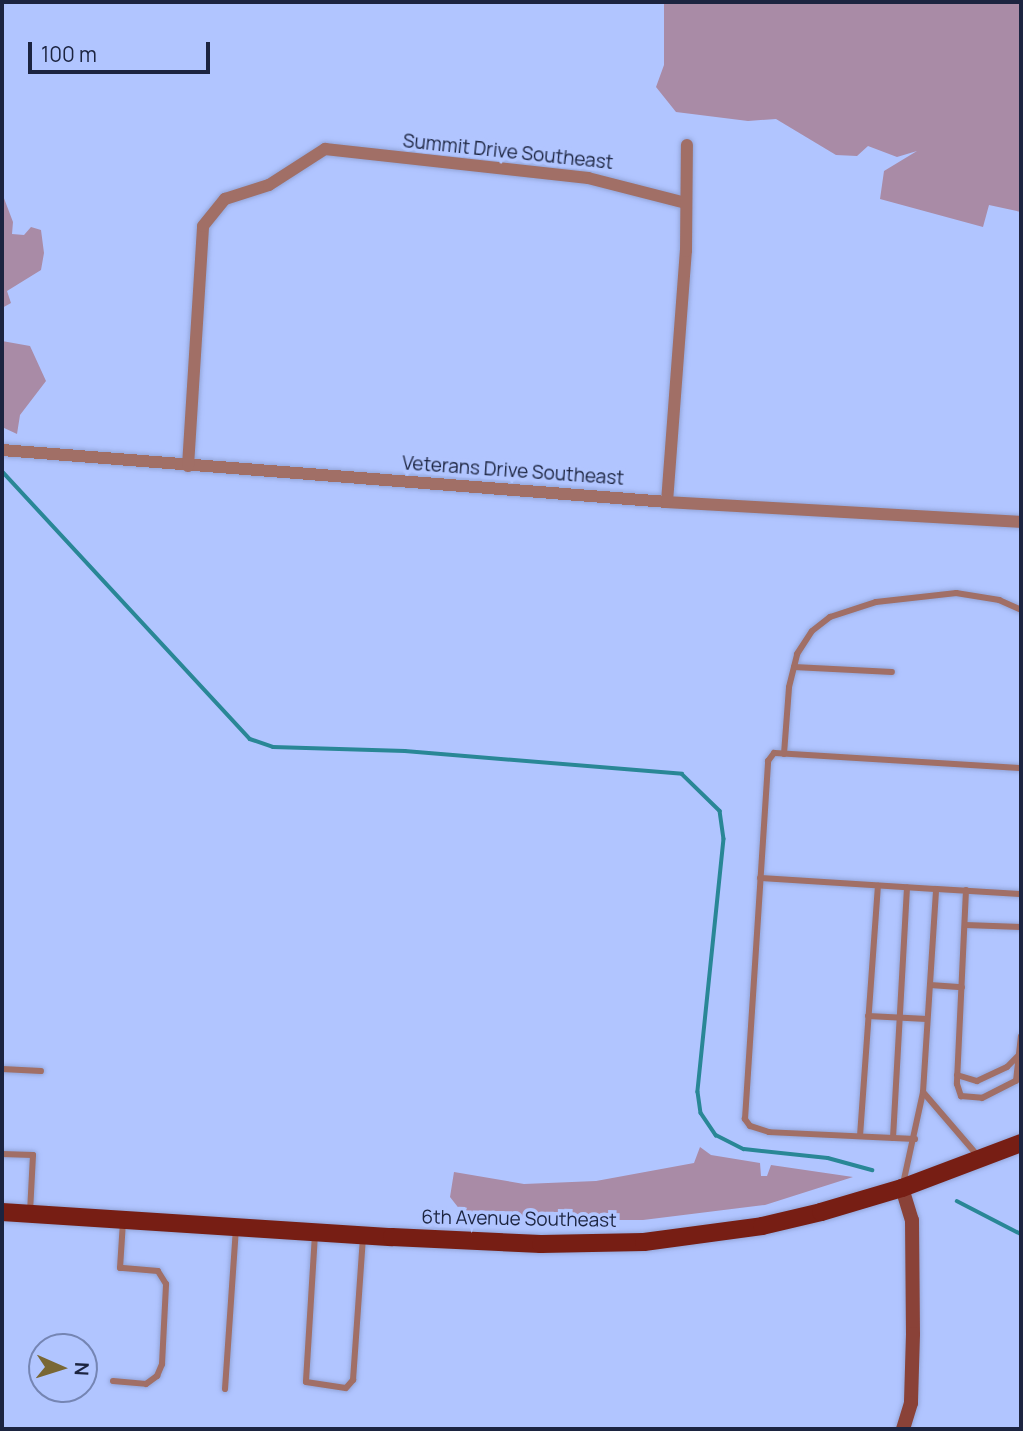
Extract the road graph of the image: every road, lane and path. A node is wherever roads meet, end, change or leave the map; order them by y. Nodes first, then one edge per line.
1 (687, 145) dead end
2 (686, 203) junction
3 (2, 450) edge
4 (188, 466) junction
5 (667, 502) junction
6 (1021, 522) edge
7 (1021, 610) edge
8 (794, 667) junction
9 (892, 672) dead end
10 (784, 754) junction
11 (1021, 768) edge
12 (760, 878) junction
13 (878, 886) junction
14 (907, 887) junction
15 (936, 889) junction
16 (966, 890) junction
17 (1021, 894) edge
18 (965, 925) junction
19 (1021, 927) edge
20 (930, 985) junction
21 (962, 987) junction
22 (868, 1016) junction
23 (900, 1018) junction
24 (928, 1019) junction
25 (1021, 1036) edge
26 (1020, 1052) edge
27 (2, 1069) edge
28 (41, 1071) dead end
29 (957, 1075) junction
30 (923, 1092) junction
31 (860, 1136) junction
32 (893, 1138) junction
33 (915, 1139) junction
34 (1021, 1143) edge
35 (2, 1154) edge
36 (980, 1159) junction
37 (902, 1188) junction
38 (2, 1212) edge
39 (30, 1214) junction
40 (123, 1220) junction
41 (236, 1227) junction
42 (315, 1232) junction
43 (363, 1235) junction
44 (113, 1381) dead end
45 (225, 1389) dead end
46 (903, 1429) edge

1 - 2 street
2 - 4 street, Summit Drive Southeast
2 - 5 street
3 - 4 street, Veterans Drive Southeast
4 - 5 street, Veterans Drive Southeast
5 - 6 street, Veterans Drive Southeast
7 - 8 lane
8 - 9 lane
8 - 10 lane
10 - 11 lane
10 - 12 lane
12 - 13 lane
12 - 31 lane
13 - 14 lane
13 - 22 lane
14 - 15 lane
14 - 23 lane
15 - 16 lane
15 - 20 lane
16 - 17 lane
16 - 18 lane
18 - 19 lane
18 - 21 lane
20 - 21 lane
20 - 24 lane
21 - 29 lane
22 - 23 lane
22 - 31 lane
23 - 24 lane
23 - 32 lane
24 - 30 lane
25 - 26 lane
26 - 29 lane
26 - 29 lane
27 - 28 lane
30 - 33 lane
30 - 36 lane
31 - 32 lane
32 - 33 lane
33 - 37 lane
34 - 36 main road, 6th Avenue Southeast
35 - 39 lane
36 - 37 main road, 6th Avenue Southeast
37 - 43 main road, 6th Avenue Southeast
37 - 46 street
38 - 39 main road, 6th Avenue Southeast
39 - 40 main road, 6th Avenue Southeast
40 - 41 main road, 6th Avenue Southeast
40 - 44 lane
41 - 42 main road, 6th Avenue Southeast
41 - 45 lane
42 - 43 main road, 6th Avenue Southeast
42 - 43 lane

